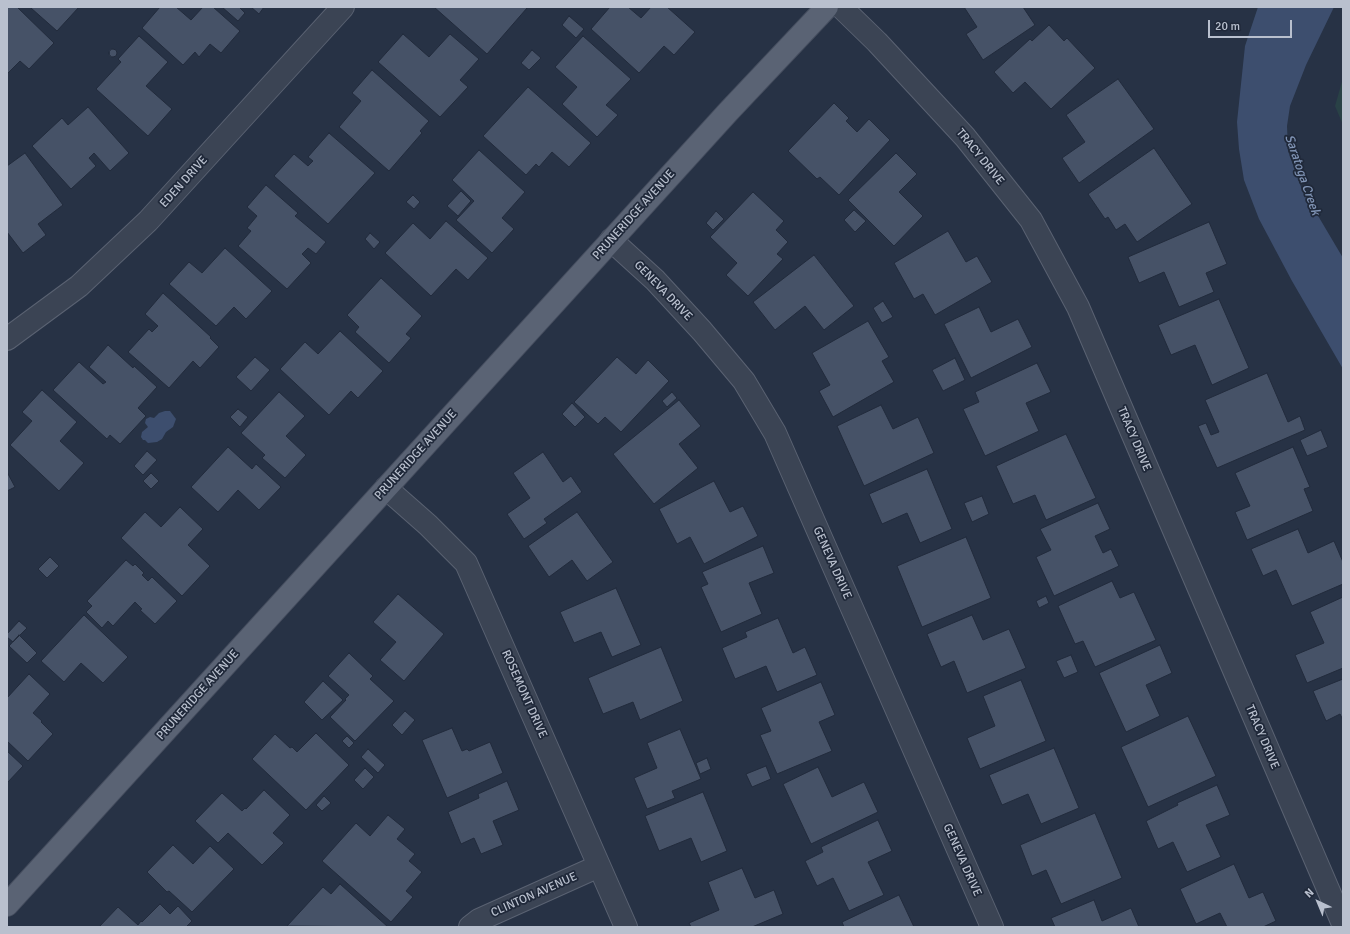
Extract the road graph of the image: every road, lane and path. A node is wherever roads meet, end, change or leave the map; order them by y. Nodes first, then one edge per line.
1 (343, 7) edge
2 (827, 7) edge
3 (842, 7) edge
4 (611, 240) junction
5 (7, 339) edge
6 (386, 488) junction
7 (599, 866) junction
8 (7, 905) edge
9 (1343, 924) edge
10 (470, 927) edge
11 (626, 927) edge
12 (992, 927) edge

1 - 5 street, EDEN DRIVE
2 - 4 main road, PRUNERIDGE AVENUE
3 - 9 street, TRACY DRIVE
4 - 6 main road, PRUNERIDGE AVENUE
4 - 12 street, GENEVA DRIVE
6 - 7 street, ROSEMONT DRIVE
6 - 8 main road, PRUNERIDGE AVENUE
7 - 10 street, CLINTON AVENUE
7 - 11 street, ROSEMONT DRIVE

